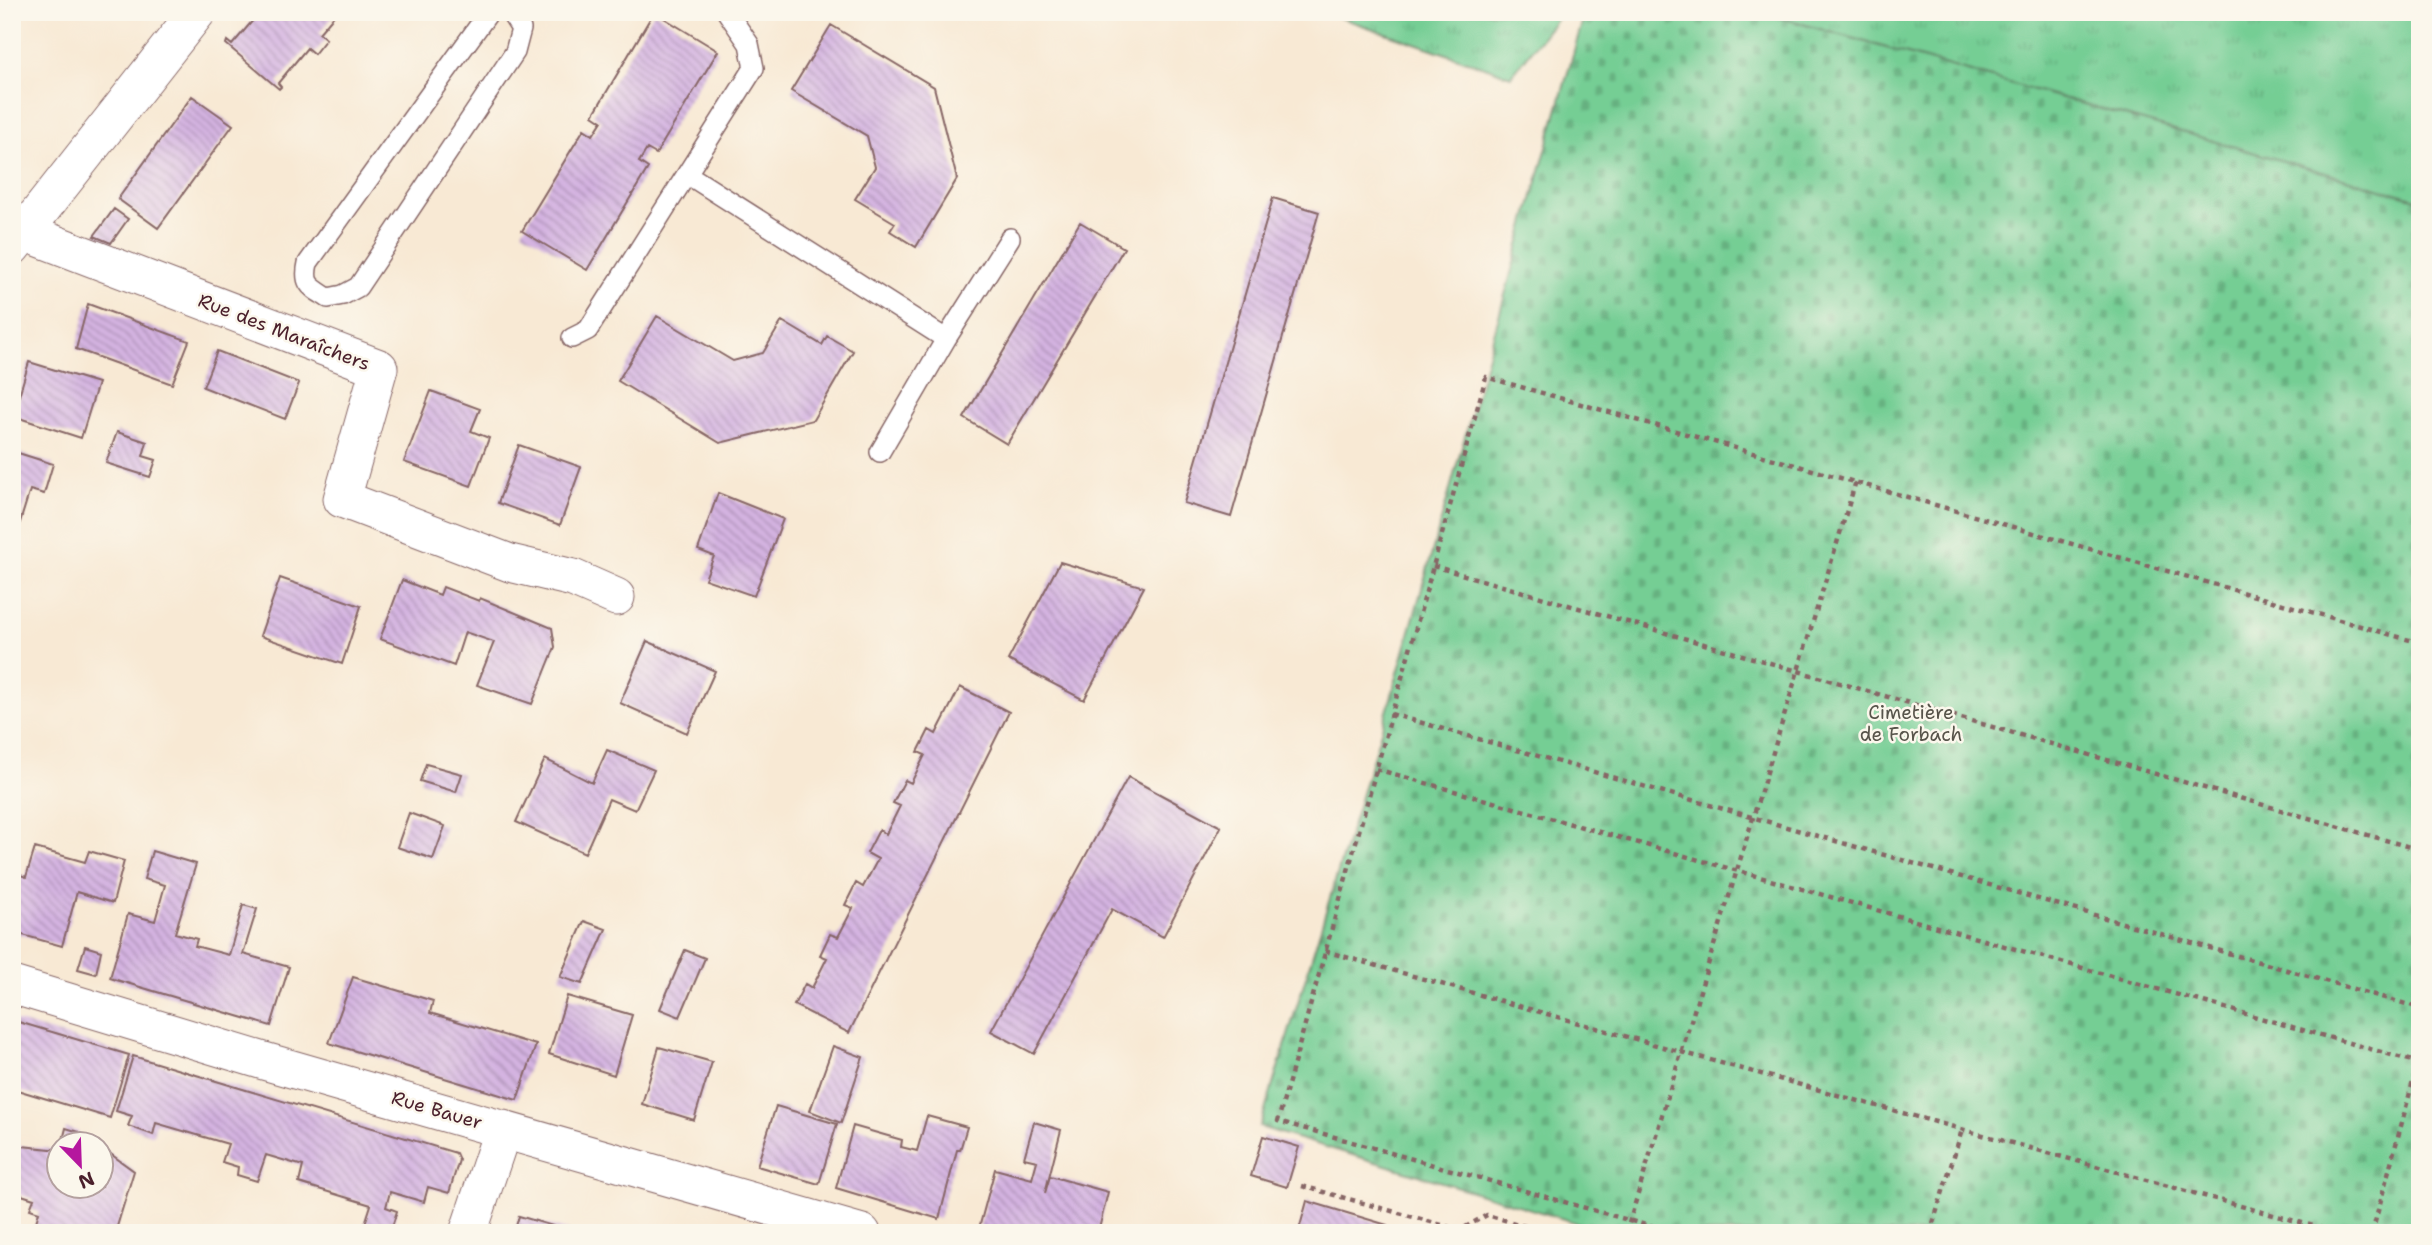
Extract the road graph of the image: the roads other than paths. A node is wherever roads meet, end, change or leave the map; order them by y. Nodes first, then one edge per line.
1 (197, 12) edge
2 (489, 12) edge
3 (510, 12) edge
4 (727, 12) edge
5 (687, 174) junction
6 (1010, 238) dead end
7 (18, 240) edge
8 (572, 338) dead end
9 (946, 339) junction
10 (880, 452) dead end
11 (617, 597) dead end
12 (12, 985) edge
13 (503, 1129) junction
14 (468, 1233) edge
15 (862, 1233) edge

1 - 7 street, Rue des Maraîchers
2 - 3 lane
4 - 5 lane
5 - 8 lane
5 - 9 lane
6 - 9 lane
7 - 11 street, Rue des Maraîchers
9 - 10 lane
12 - 13 street, Rue Bauer
13 - 14 street
13 - 15 street, Rue Bauer

